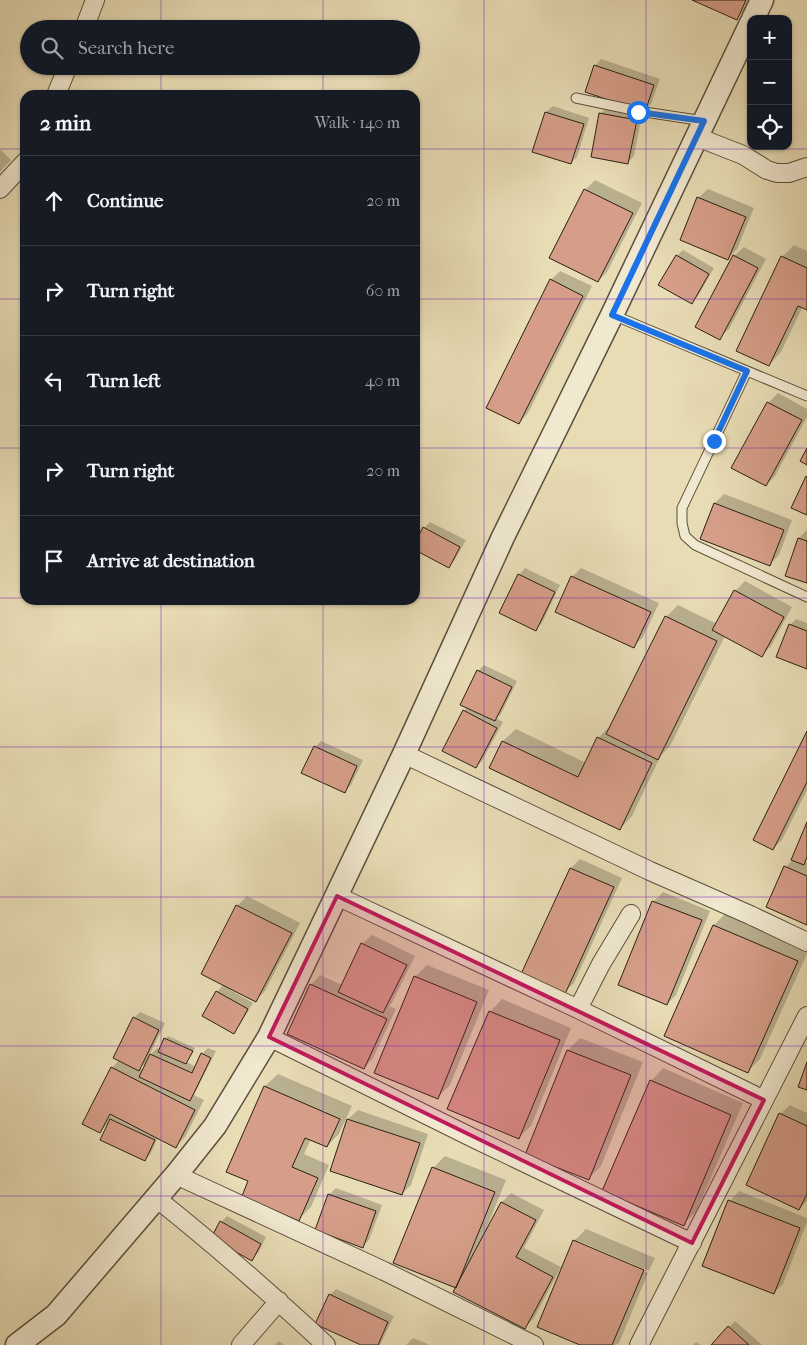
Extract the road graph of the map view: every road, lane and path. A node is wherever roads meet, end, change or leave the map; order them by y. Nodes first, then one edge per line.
1 (95, 0) edge
2 (762, 0) edge
3 (755, 15) edge
4 (87, 20) edge
5 (747, 31) edge
6 (64, 75) edge
7 (58, 90) edge
8 (576, 98) dead end
9 (700, 129) junction
10 (20, 167) edge
11 (807, 167) edge
12 (0, 189) edge
13 (612, 315) junction
14 (747, 371) junction
15 (807, 396) edge
16 (807, 597) edge
17 (404, 754) junction
18 (337, 896) junction
19 (631, 914) dead end
20 (807, 942) edge
21 (578, 1009) junction
22 (807, 1016) edge
23 (269, 1037) junction
24 (764, 1100) junction
25 (176, 1175) junction
26 (156, 1198) junction
27 (692, 1243) junction
28 (279, 1301) junction
29 (17, 1345) edge
30 (241, 1345) edge
31 (326, 1345) edge
32 (534, 1345) edge
33 (639, 1345) edge

1 - 4 street
2 - 3 street
5 - 9 street
6 - 7 street
8 - 9 lane
9 - 11 street
9 - 13 street
10 - 12 street
13 - 14 lane
13 - 17 street
14 - 15 lane
14 - 16 lane
17 - 18 street
17 - 20 street
18 - 21 street
18 - 23 street
19 - 21 street
21 - 24 street
22 - 24 street
23 - 25 street
23 - 27 street
24 - 27 street
25 - 26 street
25 - 32 street
26 - 28 street
26 - 29 street
27 - 33 street
28 - 30 street
28 - 31 street

